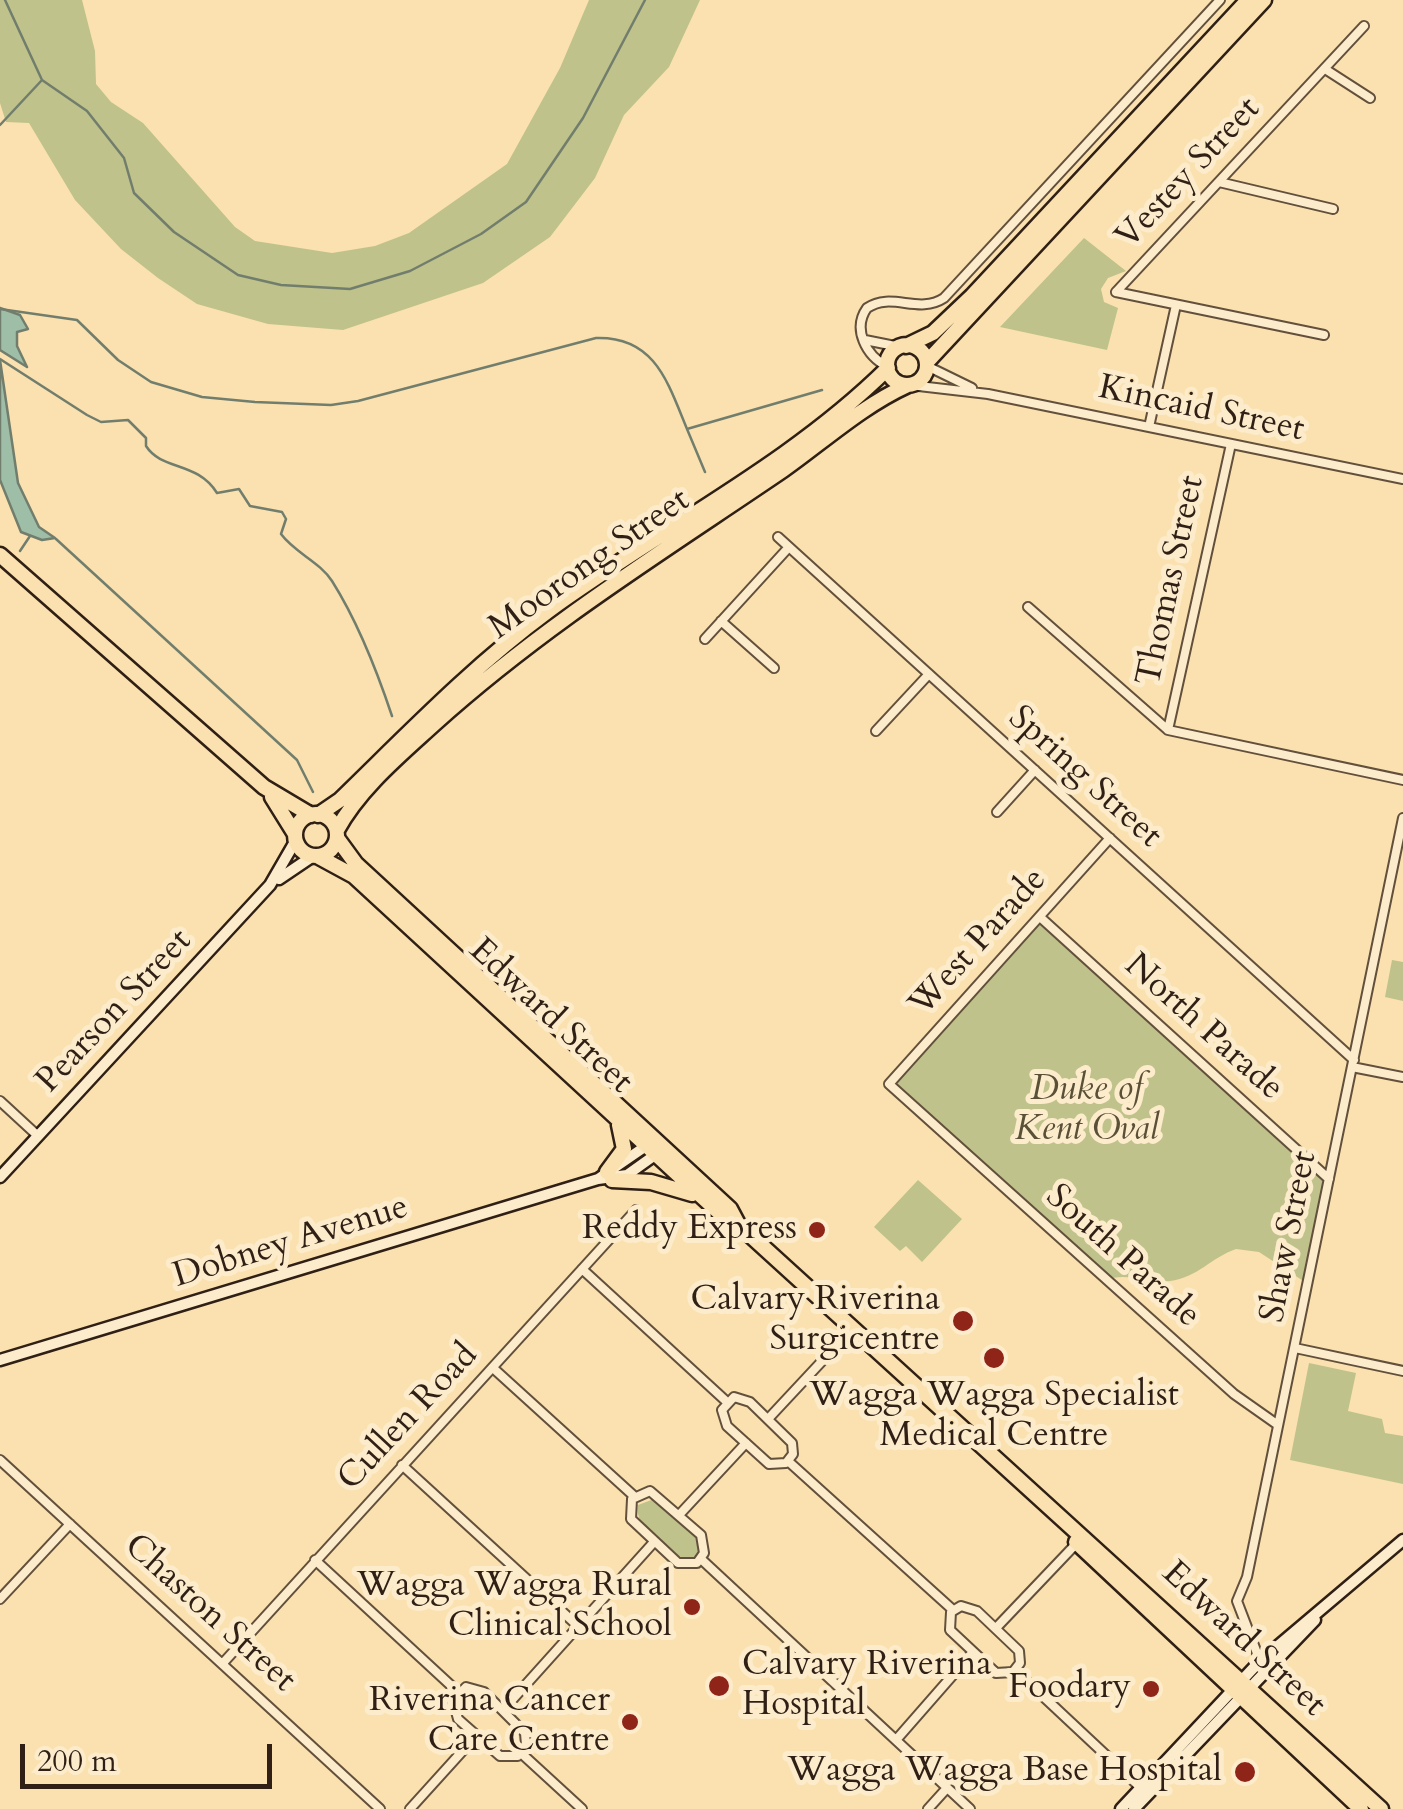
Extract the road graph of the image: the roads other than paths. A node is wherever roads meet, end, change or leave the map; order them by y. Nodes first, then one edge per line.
1 (1220, 0) edge
2 (1248, 0) edge
3 (1264, 0) edge
4 (1364, 26) dead end
5 (1325, 69) junction
6 (1370, 98) dead end
7 (1219, 182) junction
8 (1334, 209) dead end
9 (1176, 304) junction
10 (1324, 335) dead end
11 (865, 340) junction
12 (904, 346) junction
13 (927, 364) junction
14 (888, 367) junction
15 (909, 385) junction
16 (988, 394) junction
17 (1148, 427) junction
18 (1231, 444) junction
19 (1403, 480) edge
20 (778, 537) dead end
21 (789, 547) junction
22 (0, 554) edge
23 (1028, 607) dead end
24 (721, 621) junction
25 (704, 639) dead end
26 (774, 668) dead end
27 (929, 674) junction
28 (1168, 730) junction
29 (876, 731) dead end
30 (1035, 770) junction
31 (1403, 780) edge
32 (264, 787) junction
33 (997, 812) dead end
34 (315, 815) junction
35 (1403, 818) edge
36 (337, 834) junction
37 (296, 837) junction
38 (1110, 838) junction
39 (316, 856) junction
40 (270, 885) junction
41 (1040, 917) junction
42 (1353, 1063) junction
43 (1403, 1078) edge
44 (889, 1084) joint
45 (0, 1100) edge
46 (613, 1116) junction
47 (38, 1136) junction
48 (653, 1148) junction
49 (0, 1177) edge
50 (606, 1177) junction
51 (1329, 1179) junction
52 (702, 1198) junction
53 (636, 1210) dead end
54 (739, 1224) junction
55 (582, 1268) junction
56 (852, 1330) junction
57 (1295, 1348) junction
58 (0, 1360) edge
59 (493, 1368) junction
60 (1403, 1371) edge
61 (727, 1402) junction
62 (768, 1419) junction
63 (1278, 1425) junction
64 (746, 1443) junction
65 (0, 1460) edge
66 (788, 1461) junction
67 (402, 1465) junction
68 (634, 1497) junction
69 (679, 1515) junction
70 (70, 1524) junction
71 (1079, 1540) junction
72 (1403, 1540) edge
73 (654, 1542) junction
74 (701, 1559) junction
75 (314, 1560) junction
76 (0, 1599) edge
77 (954, 1610) junction
78 (1322, 1611) junction
79 (578, 1627) junction
80 (996, 1628) junction
81 (973, 1652) junction
82 (1260, 1660) junction
83 (223, 1663) junction
84 (1015, 1670) junction
85 (1241, 1688) junction
86 (458, 1692) junction
87 (503, 1710) junction
88 (476, 1736) junction
89 (896, 1740) junction
90 (521, 1753) junction
91 (947, 1788) junction
92 (1140, 1788) junction
93 (380, 1809) edge
94 (410, 1809) edge
95 (582, 1809) edge
96 (928, 1809) edge
97 (970, 1809) edge
98 (1121, 1809) edge
99 (1134, 1809) edge
100 (1361, 1809) edge
101 (1380, 1809) edge

1 - 11 street
2 - 12 highway
3 - 13 highway
4 - 5 street, Vestey Street
5 - 6 street
5 - 7 street, Vestey Street
7 - 8 street
7 - 9 street, Vestey Street
9 - 10 street, Vestey Street
9 - 17 street
11 - 12 street
11 - 14 street
12 - 13 highway
12 - 14 highway
13 - 15 highway
13 - 16 street, Kincaid Street
14 - 15 highway
14 - 34 highway, Moorong Street
15 - 16 street, Kincaid Street
15 - 36 highway, Moorong Street
16 - 17 street, Kincaid Street
17 - 18 street, Kincaid Street
18 - 19 street, Kincaid Street
18 - 28 street, Thomas Street
20 - 21 street, Spring Street
21 - 24 street
21 - 27 street, Spring Street
22 - 32 highway
23 - 28 street
24 - 25 street
24 - 26 street
27 - 29 street
27 - 30 street, Spring Street
28 - 31 street
30 - 33 street
30 - 38 street, Spring Street
32 - 34 highway
32 - 37 highway
34 - 36 highway
34 - 37 highway
35 - 42 street, Shaw Street
36 - 39 highway
36 - 48 highway, Edward Street
37 - 39 highway
37 - 40 main road, Pearson Street
38 - 41 street, West Parade
38 - 42 street, Spring Street
39 - 40 main road, Pearson Street
39 - 46 highway, Edward Street
40 - 47 main road, Pearson Street
41 - 44 street, West Parade
41 - 51 street, North Parade
42 - 43 street
42 - 51 street, Shaw Street
44 - 63 street, South Parade
45 - 47 street
46 - 48 highway, Edward Street
46 - 50 highway
47 - 49 main road, Pearson Street
48 - 50 main road, Dobney Avenue
48 - 52 highway, Edward Street
48 - 54 highway, Edward Street
50 - 52 highway
50 - 58 main road, Dobney Avenue
51 - 57 street, Shaw Street
52 - 54 highway, Edward Street
53 - 55 street, Cullen Road
54 - 56 highway, Edward Street
55 - 59 street, Cullen Road
55 - 61 street
56 - 62 street
56 - 71 highway, Edward Street
57 - 60 street
57 - 63 street, Shaw Street
59 - 67 street, Cullen Road
59 - 68 street
61 - 62 street
61 - 64 street
62 - 66 street
63 - 82 street, Shaw Street
64 - 66 street
64 - 69 street
65 - 70 street, Chaston Street
66 - 77 street
67 - 75 street, Cullen Road
67 - 79 street
68 - 69 street
68 - 73 street
69 - 74 street
70 - 76 street
70 - 83 street, Chaston Street
71 - 80 street
71 - 85 highway, Edward Street
72 - 78 main road
73 - 74 street
73 - 79 street
74 - 89 street
75 - 83 street, Cullen Road
75 - 86 street
77 - 80 street
77 - 81 street
78 - 82 main road
78 - 85 main road
79 - 87 street
80 - 84 street
81 - 84 street
81 - 89 street
82 - 85 main road
83 - 93 street, Chaston Street
84 - 92 street
85 - 92 main road
85 - 99 main road
85 - 100 highway, Edward Street
85 - 101 highway, Edward Street
86 - 87 street
86 - 88 street
87 - 90 street
88 - 90 street
88 - 94 street
89 - 91 street
90 - 95 street
91 - 96 street
91 - 97 street
92 - 98 main road

